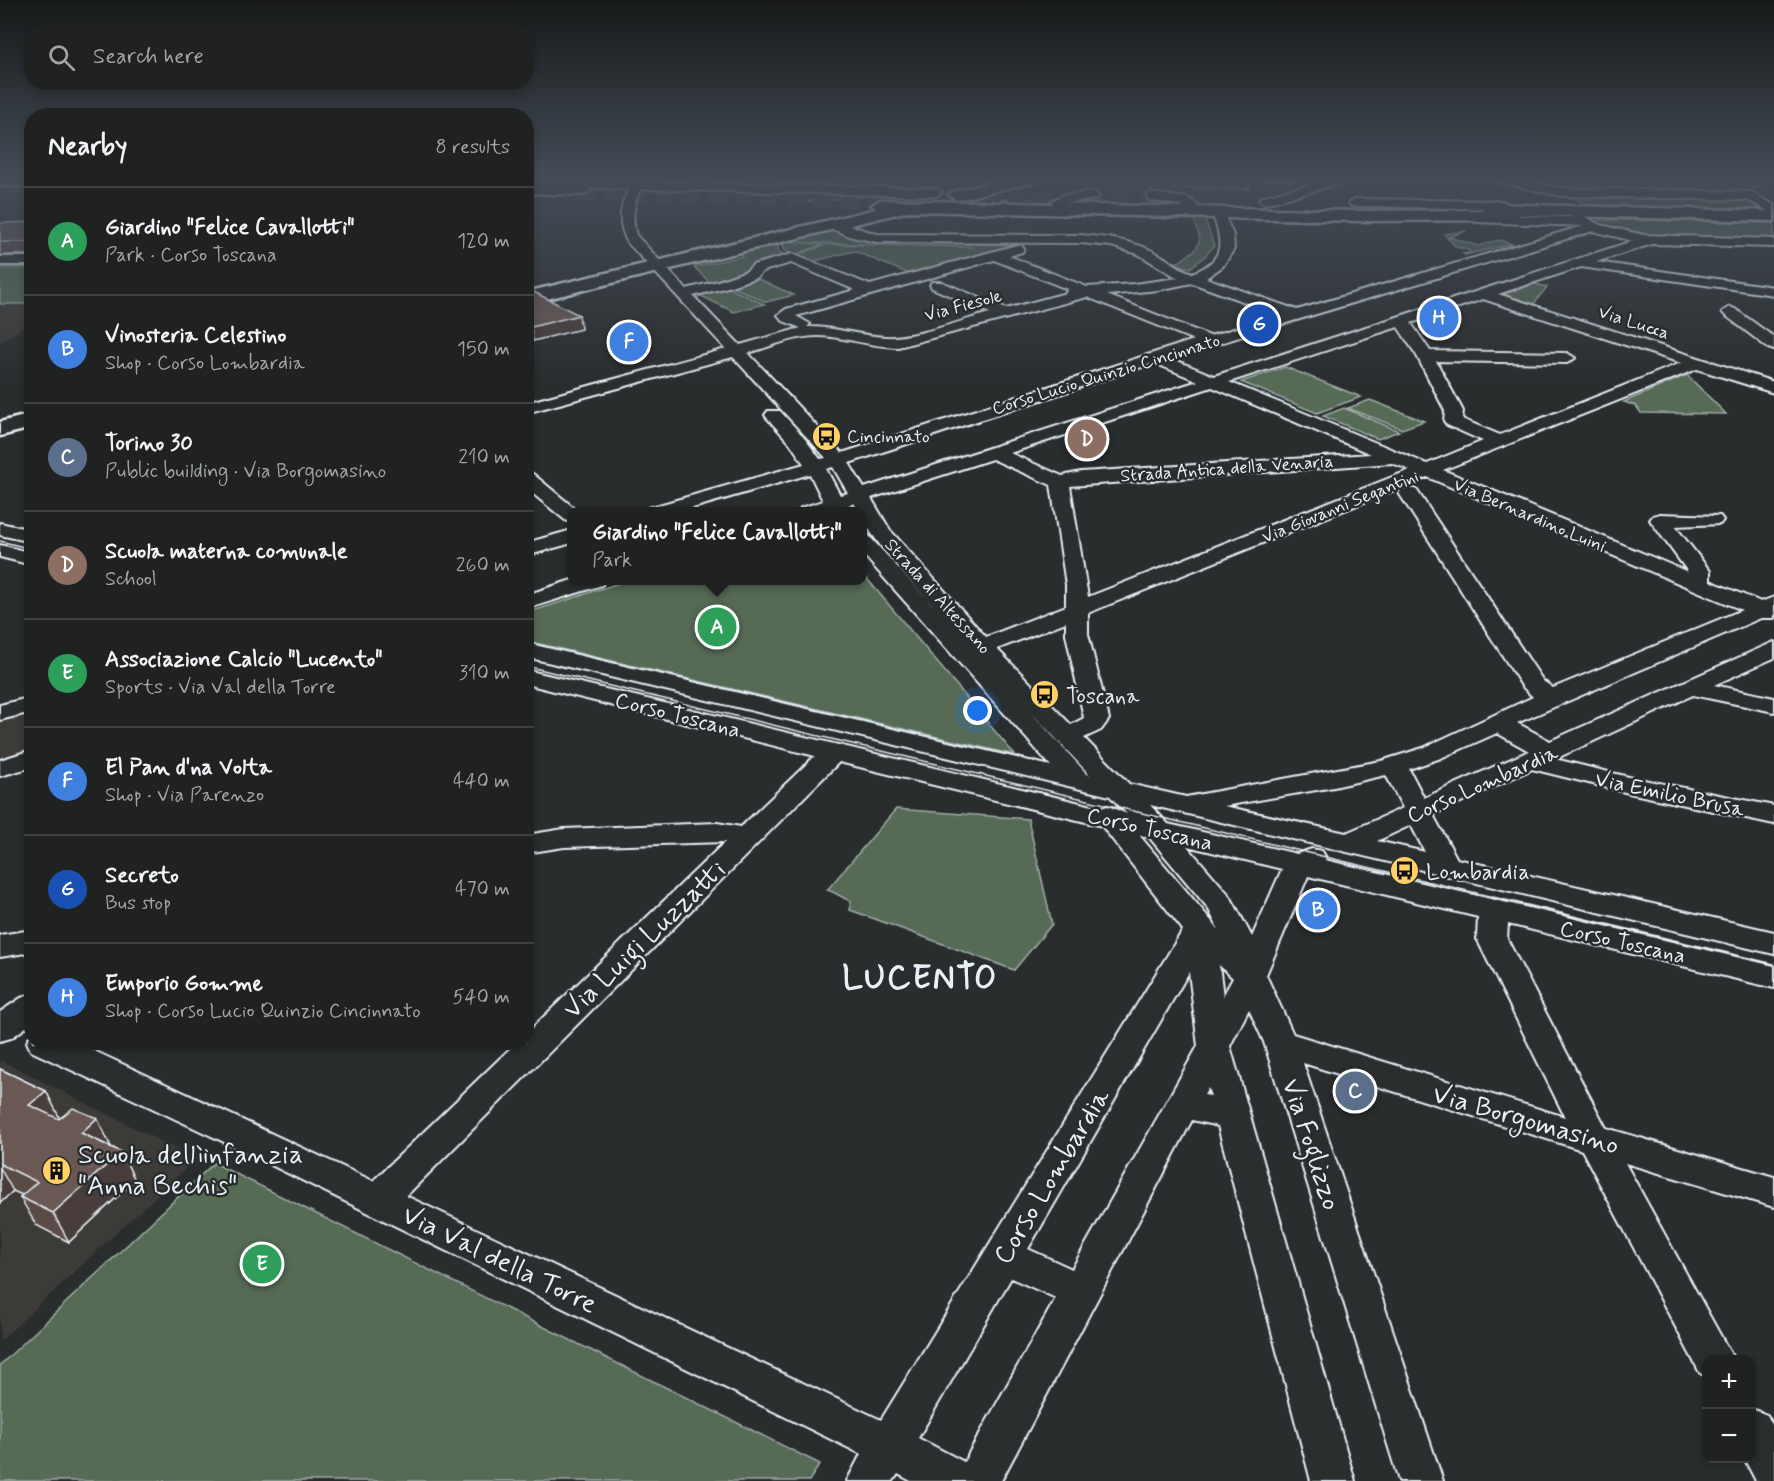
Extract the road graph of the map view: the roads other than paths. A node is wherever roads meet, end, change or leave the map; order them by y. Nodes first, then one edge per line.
1 (622, 247) edge
2 (636, 247) edge
3 (709, 247) edge
4 (727, 247) edge
5 (780, 247) edge
6 (1020, 247) edge
7 (1131, 247) edge
8 (1226, 247) edge
9 (1629, 247) edge
10 (1522, 248) joint
11 (995, 255) junction
12 (792, 258) junction
13 (0, 261) edge
14 (24, 261) edge
15 (645, 264) junction
16 (1579, 264) junction
17 (1192, 277) junction
18 (937, 285) dead end
19 (534, 286) edge
20 (866, 289) junction
21 (1774, 291) edge
22 (1088, 292) junction
23 (683, 294) junction
24 (1482, 294) junction
25 (534, 296) edge
26 (1000, 312) junction
27 (1730, 312) dead end
28 (1297, 315) junction
29 (1402, 321) junction
30 (802, 324) junction
31 (1210, 341) junction
32 (1774, 345) edge
33 (728, 350) junction
34 (1425, 356) junction
35 (1155, 357) junction
36 (1567, 358) dead end
37 (1697, 363) junction
38 (1210, 381) junction
39 (1774, 388) edge
40 (534, 406) edge
41 (24, 409) edge
42 (0, 414) edge
43 (24, 423) edge
44 (0, 429) edge
45 (1501, 442) junction
46 (993, 452) junction
47 (1394, 458) junction
48 (838, 460) junction
49 (815, 466) junction
50 (1426, 472) junction
51 (1060, 482) junction
52 (534, 485) edge
53 (1409, 493) dead end
54 (858, 496) junction
55 (672, 507) edge
56 (836, 507) edge
57 (865, 507) edge
58 (867, 510) edge
59 (567, 512) edge
60 (1713, 520) dead end
61 (0, 529) edge
62 (24, 534) edge
63 (567, 538) edge
64 (867, 546) edge
65 (534, 548) edge
66 (2, 552) edge
67 (24, 557) edge
68 (579, 585) edge
69 (1699, 585) junction
70 (534, 599) edge
71 (1770, 610) edge
72 (1076, 611) junction
73 (982, 646) junction
74 (1774, 649) edge
75 (534, 652) edge
76 (534, 679) edge
77 (1693, 688) junction
78 (1551, 698) junction
79 (1774, 705) edge
80 (24, 706) edge
81 (0, 713) edge
82 (1498, 723) junction
83 (1069, 736) junction
84 (1043, 742) junction
85 (833, 753) junction
86 (1541, 757) junction
87 (24, 760) edge
88 (1394, 765) junction
89 (1014, 766) junction
90 (0, 768) edge
91 (1080, 782) junction
92 (1121, 792) junction
93 (1180, 804) junction
94 (1419, 812) junction
95 (1774, 815) edge
96 (1112, 820) junction
97 (1150, 822) junction
98 (748, 837) junction
99 (1350, 842) junction
100 (534, 843) edge
101 (1299, 864) junction
102 (1446, 865) junction
103 (1492, 910) junction
104 (1199, 929) junction
105 (24, 942) edge
106 (1774, 943) edge
107 (0, 946) edge
108 (1250, 975) junction
109 (1774, 977) edge
110 (24, 1014) edge
111 (9, 1028) edge
112 (1280, 1042) junction
113 (1214, 1046) junction
114 (534, 1047) edge
115 (60, 1050) edge
116 (531, 1050) edge
117 (1182, 1104) junction
118 (1233, 1115) junction
119 (1593, 1137) junction
120 (1774, 1192) edge
121 (378, 1200) junction
122 (1003, 1256) junction
123 (1081, 1291) junction
124 (1712, 1355) edge
125 (1756, 1437) edge
126 (889, 1446) junction
127 (1774, 1471) edge
128 (869, 1481) edge
129 (955, 1481) edge
130 (977, 1481) edge
131 (1333, 1481) edge
132 (1421, 1481) edge

1 - 15 street, Strada di Altessano
2 - 15 street, Strada di Altessano
3 - 15 main road
4 - 15 main road
5 - 12 street
6 - 11 street
7 - 17 street
8 - 17 street
9 - 16 street, Corso Lucio Quinzio Cincinnato
10 - 16 street
10 - 28 street, Corso Lucio Quinzio Cincinnato
11 - 20 street
11 - 22 street
12 - 20 street
12 - 23 street
13 - 14 street
15 - 19 main road
15 - 23 street, Strada di Altessano
15 - 25 main road
15 - 33 street, Strada di Altessano
16 - 21 street
16 - 24 street, Corso Lucio Quinzio Cincinnato
17 - 22 street, Via Fiesole
17 - 28 street
18 - 26 street
20 - 30 street
22 - 26 street, Via Fiesole
22 - 31 street
23 - 33 street, Strada di Altessano
24 - 29 street, Corso Lucio Quinzio Cincinnato
24 - 37 street, Via Lucca
26 - 30 street, Via Fiesole
26 - 33 street, Via Fiesole
27 - 32 street
28 - 31 street, Corso Lucio Quinzio Cincinnato
29 - 34 street
29 - 38 street, Corso Lucio Quinzio Cincinnato
30 - 33 street, Via Fiesole
31 - 35 street, Corso Lucio Quinzio Cincinnato
33 - 40 street
33 - 48 street, Strada di Altessano
33 - 49 street, Strada di Altessano
34 - 36 street
34 - 45 street
35 - 38 street, Via Bernardino Luini
35 - 48 street, Corso Lucio Quinzio Cincinnato
37 - 39 street, Via Lucca
37 - 45 street, Via Giovanni Segantini
38 - 46 street, Corso Lucio Quinzio Cincinnato
38 - 47 street, Via Bernardino Luini
41 - 42 main road
43 - 44 main road
45 - 50 street, Via Giovanni Segantini
46 - 51 street
46 - 54 street, Corso Lucio Quinzio Cincinnato
47 - 50 street, Via Bernardino Luini
47 - 51 street, Strada Antica della Venaria
48 - 49 street, Corso Lucio Quinzio Cincinnato
48 - 54 street, Strada di Altessano
49 - 55 street, Corso Lucio Quinzio Cincinnato
49 - 56 street, Strada di Altessano
50 - 69 street, Via Bernardino Luini
50 - 72 street, Via Giovanni Segantini
51 - 72 street
52 - 59 street
53 - 78 street
54 - 56 street, Corso Lucio Quinzio Cincinnato
54 - 57 street, Strada di Altessano
58 - 73 street, Strada di Altessano
60 - 69 street
61 - 62 street
63 - 65 street
64 - 84 street, Strada di Altessano
66 - 67 street
68 - 70 street
69 - 71 street, Via Bernardino Luini
71 - 78 street
72 - 73 street, Via Giovanni Segantini
72 - 83 street
73 - 83 street, Strada di Altessano
74 - 77 street, Corso Lombardia
75 - 89 street, Corso Toscana
76 - 85 street, Corso Toscana
77 - 79 street
77 - 86 street, Corso Lombardia
78 - 82 street
80 - 81 street
82 - 86 street, Via Emilio Brusa
82 - 88 street
83 - 92 street, Strada di Altessano
84 - 89 street
84 - 91 street, Strada di Altessano
85 - 96 street, Corso Toscana
85 - 98 street, Via Luigi Luzzatti
86 - 94 street, Corso Lombardia
86 - 95 street, Via Emilio Brusa
87 - 90 street
88 - 93 street
88 - 94 street
89 - 91 street, Corso Toscana
91 - 92 street, Corso Toscana
91 - 96 street, Strada di Altessano
92 - 93 street, Corso Toscana
92 - 97 street, Strada di Altessano
93 - 97 street
93 - 99 street, Corso Toscana
94 - 99 street, Corso Lombardia
94 - 102 street
96 - 97 street, Corso Toscana
96 - 104 street
97 - 101 street, Corso Toscana
97 - 108 street, Via Foglizzo
98 - 100 street
98 - 114 street, Via Luigi Luzzatti
99 - 101 street, Corso Lombardia
99 - 102 street, Corso Toscana
101 - 103 street, Corso Toscana
101 - 108 street
102 - 106 street, Corso Toscana
103 - 109 street, Corso Toscana
103 - 119 street
104 - 108 street
104 - 113 street
104 - 122 street, Corso Lombardia
105 - 107 street
108 - 112 street, Via Foglizzo
108 - 113 street
110 - 111 street
112 - 119 street, Via Borgomasino
112 - 132 street, Via Foglizzo
113 - 117 street
113 - 118 street
115 - 121 street, Via Val della Torre
116 - 121 street, Via Luigi Luzzatti
117 - 118 street
117 - 123 street
118 - 131 street
119 - 120 street, Via Borgomasino
119 - 124 street
121 - 126 street, Via Val della Torre
122 - 123 street
122 - 126 street, Corso Lombardia
123 - 130 street
125 - 127 street
126 - 128 street, Corso Lombardia
126 - 129 street, Via Val della Torre

